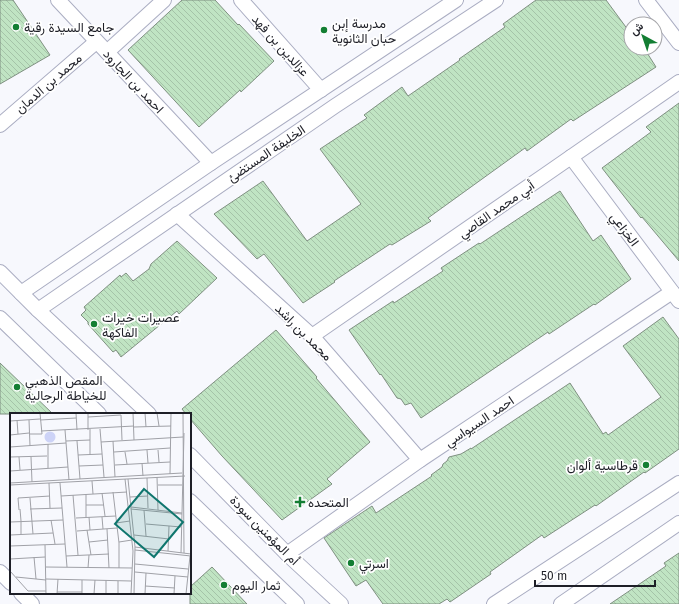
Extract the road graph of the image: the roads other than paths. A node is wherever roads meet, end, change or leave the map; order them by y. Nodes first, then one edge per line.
1 (58, 0) edge
2 (164, 0) edge
3 (241, 0) edge
4 (456, 0) edge
5 (496, 0) edge
6 (646, 0) edge
7 (96, 42) junction
8 (679, 43) edge
9 (107, 52) junction
10 (679, 82) edge
11 (321, 90) junction
12 (0, 125) edge
13 (571, 157) junction
14 (211, 163) junction
15 (177, 214) junction
16 (0, 272) edge
17 (21, 292) junction
18 (676, 296) edge
19 (38, 310) junction
20 (0, 318) edge
21 (312, 336) junction
22 (98, 413) edge
23 (148, 413) edge
24 (191, 456) edge
25 (420, 460) junction
26 (679, 483) edge
27 (191, 502) edge
28 (679, 523) edge
29 (287, 554) junction
30 (22, 594) edge
31 (32, 604) edge
32 (297, 604) edge
33 (342, 604) edge
34 (494, 604) edge
35 (561, 604) edge

1 - 7 street, احمد بن الجارود
2 - 9 street
3 - 11 street, عزالدين بن فهد
4 - 11 street, الخليفة المستضئ
5 - 15 street, الخليفة المستضئ
6 - 8 street
7 - 9 street, احمد بن الجارود
7 - 12 street, محمد بن الدمان
9 - 14 street, احمد بن الجارود
10 - 13 street, أبي محمد القاصي
11 - 14 street, الخليفة المستضئ
13 - 18 street, الخزاعي
13 - 21 street, أبي محمد القاصي
14 - 17 street, الخليفة المستضئ
15 - 19 street, الخليفة المستضئ
15 - 21 street, محمد بن راشد
16 - 17 street
17 - 19 street
18 - 25 street, احمد السيواسي
19 - 23 street
20 - 22 street
21 - 25 street, محمد بن راشد
24 - 29 street, أم المؤمنين سودة
25 - 29 street, احمد السيواسي
26 - 34 street
27 - 32 street
28 - 35 street
29 - 33 street, أم المؤمنين سودة
30 - 31 street

